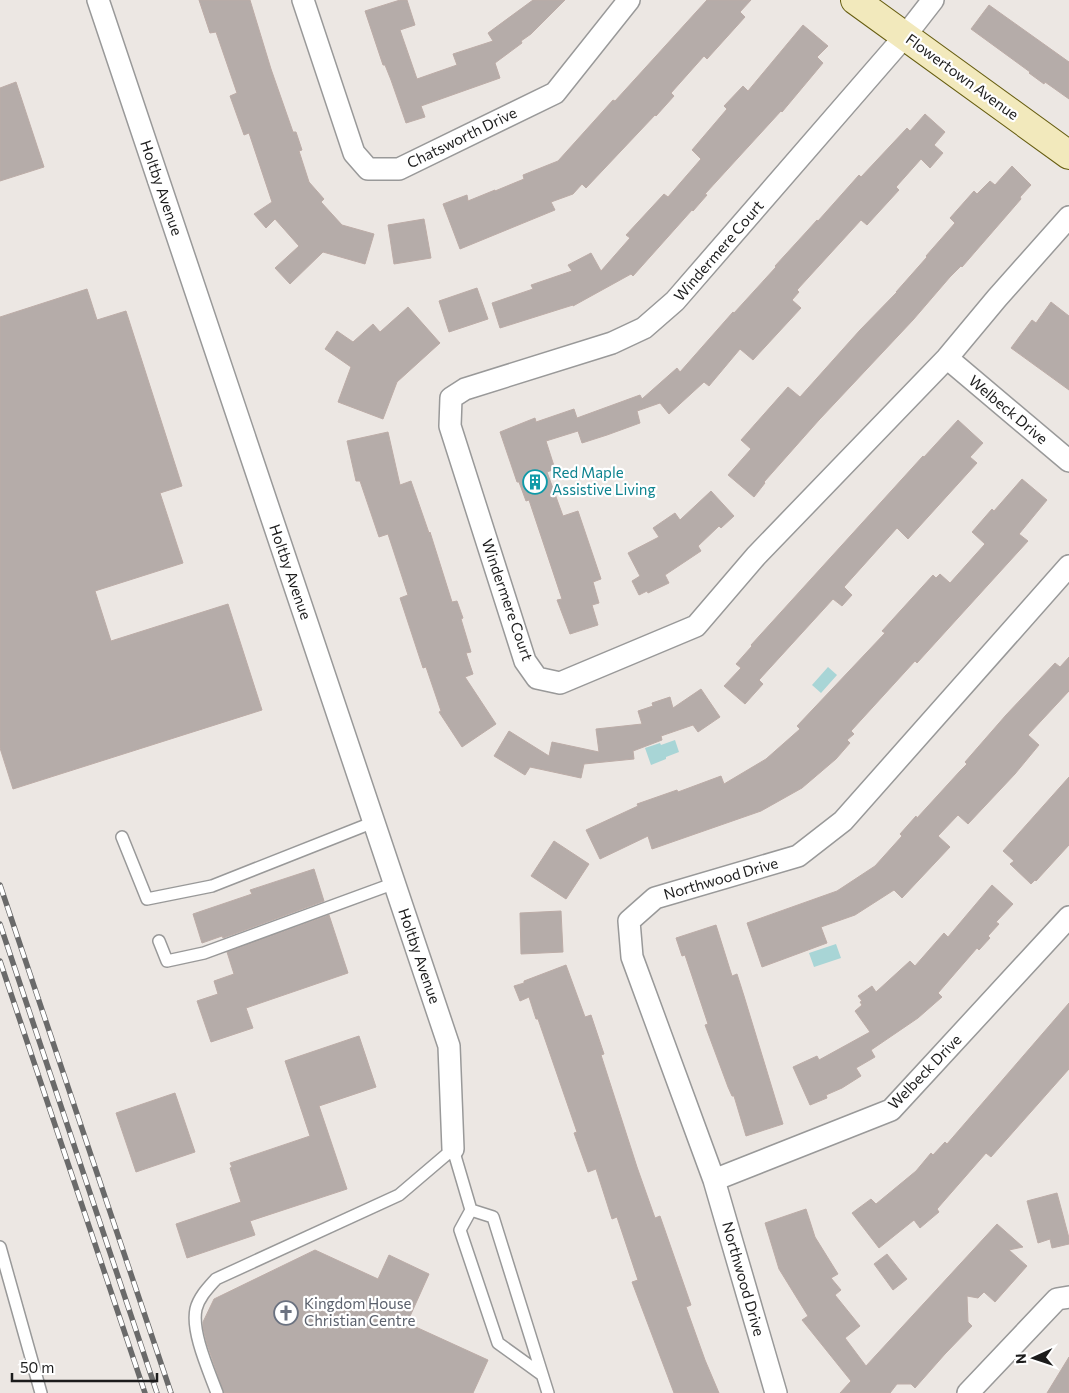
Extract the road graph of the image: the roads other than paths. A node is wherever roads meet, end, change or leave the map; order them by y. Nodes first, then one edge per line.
1 (98, 0) edge
2 (304, 0) edge
3 (629, 0) edge
4 (854, 0) edge
5 (933, 0) edge
6 (905, 36) junction
7 (1069, 155) edge
8 (1069, 217) edge
9 (947, 358) junction
10 (1069, 461) edge
11 (1069, 566) edge
12 (374, 822) junction
13 (122, 837) dead end
14 (395, 883) junction
15 (1069, 917) edge
16 (159, 941) dead end
17 (454, 1149) junction
18 (714, 1180) junction
19 (471, 1210) junction
20 (0, 1247) edge
21 (1069, 1297) edge
22 (541, 1374) junction
23 (41, 1393) edge
24 (216, 1393) edge
25 (548, 1393) edge
26 (776, 1393) edge
27 (968, 1393) edge

1 - 12 street, Holtby Avenue
2 - 3 street, Chatsworth Drive
4 - 6 street, Flowertown Avenue
5 - 6 street
6 - 7 street, Flowertown Avenue
6 - 9 street, Windermere Court
8 - 9 street, Windermere Court
9 - 10 street, Welbeck Drive
11 - 18 street, Northwood Drive
12 - 13 lane
12 - 14 street, Holtby Avenue
14 - 16 lane
14 - 17 street, Holtby Avenue
15 - 18 street, Welbeck Drive
17 - 19 lane
17 - 24 lane
18 - 26 street, Northwood Drive
19 - 22 lane
19 - 22 lane
20 - 23 lane
21 - 27 street
22 - 25 lane

